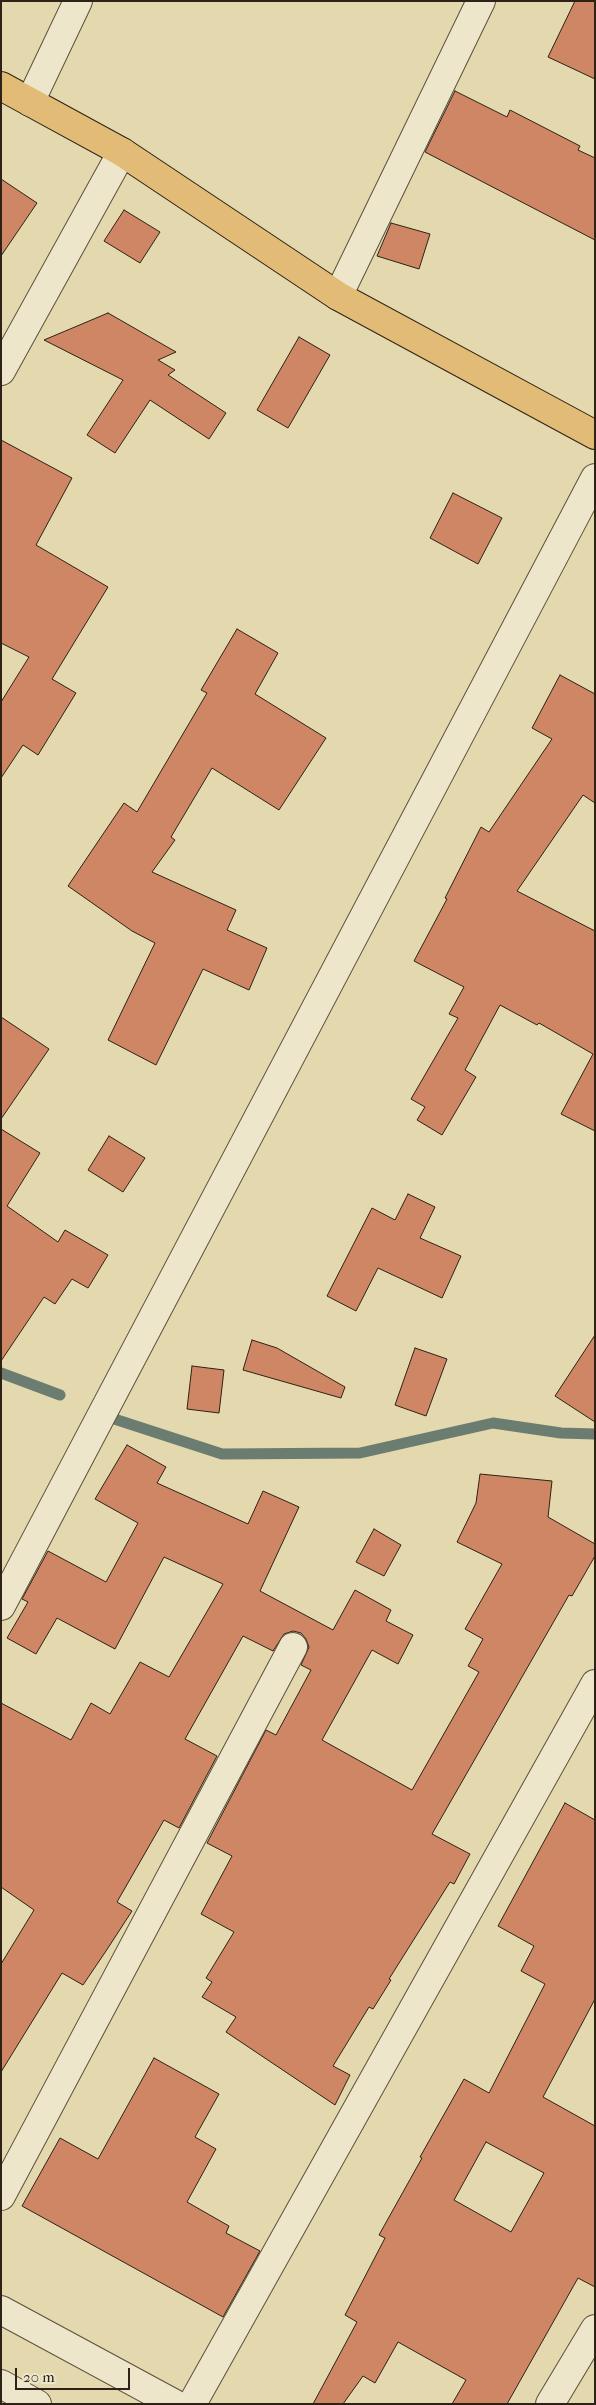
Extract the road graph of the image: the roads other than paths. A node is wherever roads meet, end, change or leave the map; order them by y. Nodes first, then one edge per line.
1 (78, 1) edge
2 (481, 1) edge
3 (1, 86) edge
4 (30, 102) junction
5 (122, 152) junction
6 (338, 296) junction
7 (1, 371) edge
8 (595, 435) edge
9 (595, 478) edge
10 (1, 1606) edge
11 (293, 1647) dead end
12 (595, 1684) edge
13 (1, 2196) edge
14 (1, 2310) edge
15 (595, 2329) edge
16 (1, 2384) edge
17 (37, 2404) edge
18 (175, 2404) edge
19 (192, 2404) edge
20 (550, 2404) edge

1 - 4 street
2 - 6 street
3 - 4 highway
4 - 5 highway
5 - 6 highway
5 - 7 street
6 - 8 highway
9 - 10 street
11 - 13 street
12 - 19 street
14 - 18 street
15 - 20 street
16 - 17 street

